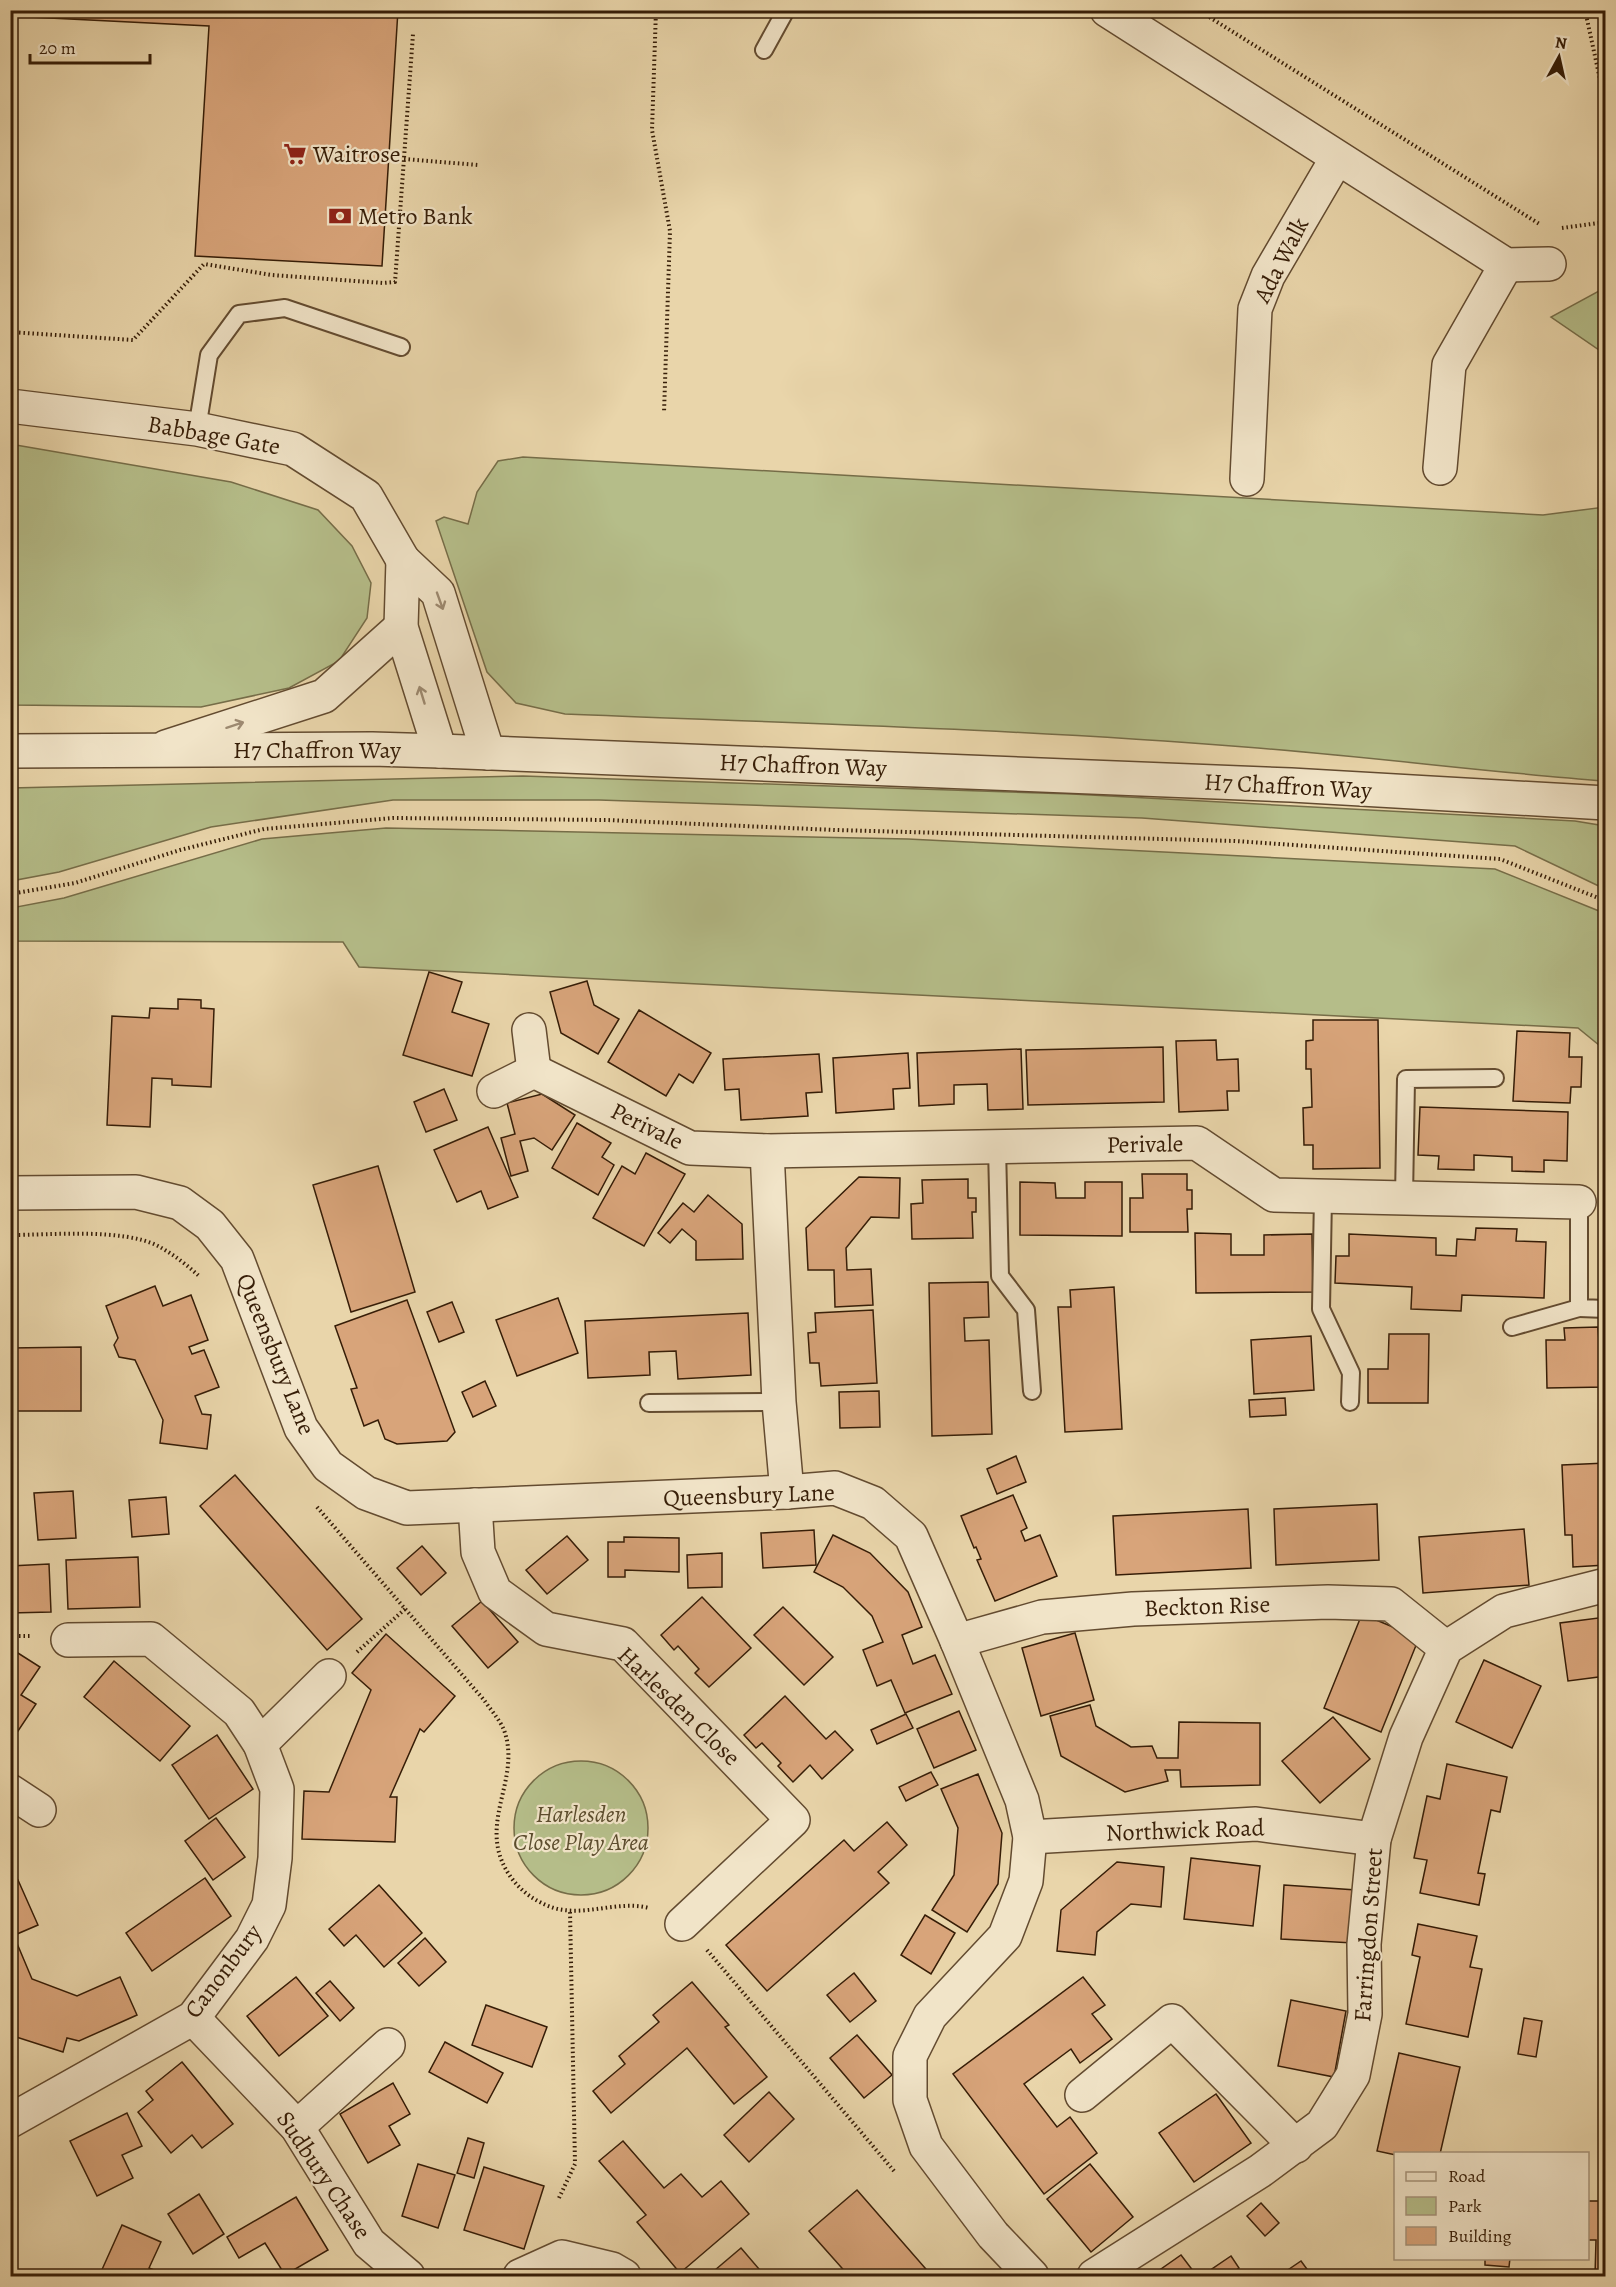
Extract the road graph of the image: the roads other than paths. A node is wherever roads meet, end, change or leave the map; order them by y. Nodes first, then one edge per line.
1 (786, 10) edge
2 (1107, 10) edge
3 (764, 50) dead end
4 (1337, 158) junction
5 (1549, 264) dead end
6 (1506, 265) junction
7 (401, 347) dead end
8 (10, 406) edge
9 (197, 429) junction
10 (1440, 468) dead end
11 (1247, 479) dead end
12 (403, 560) junction
13 (401, 627) junction
14 (159, 749) junction
15 (10, 751) edge
16 (440, 751) junction
17 (488, 753) junction
18 (1602, 804) edge
19 (529, 1030) dead end
20 (534, 1071) junction
21 (1495, 1078) dead end
22 (494, 1091) dead end
23 (997, 1147) junction
24 (767, 1151) junction
25 (10, 1193) edge
26 (1323, 1196) junction
27 (1404, 1198) junction
28 (1579, 1202) joint
29 (1580, 1308) junction
30 (1605, 1309) edge
31 (1512, 1326) dead end
32 (1032, 1390) dead end
33 (779, 1402) junction
34 (1350, 1402) dead end
35 (649, 1403) dead end
36 (787, 1492) junction
37 (475, 1505) junction
38 (1605, 1585) edge
39 (68, 1640) dead end
40 (957, 1641) junction
41 (1446, 1648) junction
42 (330, 1676) road end
43 (260, 1744) junction
44 (10, 1791) edge
45 (39, 1810) dead end
46 (1030, 1837) junction
47 (1374, 1839) junction
48 (682, 1924) road end
49 (193, 2018) junction
50 (388, 2045) dead end
51 (1082, 2095) dead end
52 (10, 2121) edge
53 (297, 2127) junction
54 (1296, 2146) junction
55 (408, 2277) edge
56 (520, 2277) edge
57 (624, 2277) edge
58 (1032, 2277) edge
59 (1094, 2277) edge

1 - 3 lane
2 - 4 street
4 - 6 street
4 - 11 street, Ada Walk
5 - 6 street
6 - 10 street
7 - 9 lane
8 - 9 street, Babbage Gate
9 - 12 street, Babbage Gate
12 - 13 street
12 -> 17 street, Babbage Gate
14 -> 13 street
16 -> 13 street
14 - 15 street, H7 Chaffron Way
14 - 16 street, H7 Chaffron Way
16 - 17 street, H7 Chaffron Way
17 - 18 street, H7 Chaffron Way
19 - 20 street
20 - 22 street
20 - 24 street, Perivale
21 - 27 lane
23 - 24 street, Perivale
23 - 26 street, Perivale
23 - 32 lane
24 - 33 street
25 - 37 street, Queensbury Lane
26 - 27 street, Perivale
26 - 34 lane
27 - 28 street, Perivale
28 - 29 lane
29 - 30 lane
29 - 31 lane
33 - 35 lane
33 - 36 street
36 - 37 street, Queensbury Lane
36 - 40 street, Queensbury Lane
37 - 48 street, Harlesden Close
38 - 41 street
39 - 43 street, Canonbury
40 - 41 street, Beckton Rise
40 - 46 street, Queensbury Lane
41 - 47 street, Farringdon Street
42 - 43 street
43 - 49 street, Canonbury
44 - 45 street
46 - 47 street, Northwick Road
46 - 58 street, Queensbury Lane
47 - 54 street, Farringdon Street
49 - 52 street, Canonbury
49 - 53 street, Sudbury Chase
50 - 53 street
51 - 54 street
53 - 55 street, Sudbury Chase
54 - 59 street, Farringdon Street
56 - 57 street

